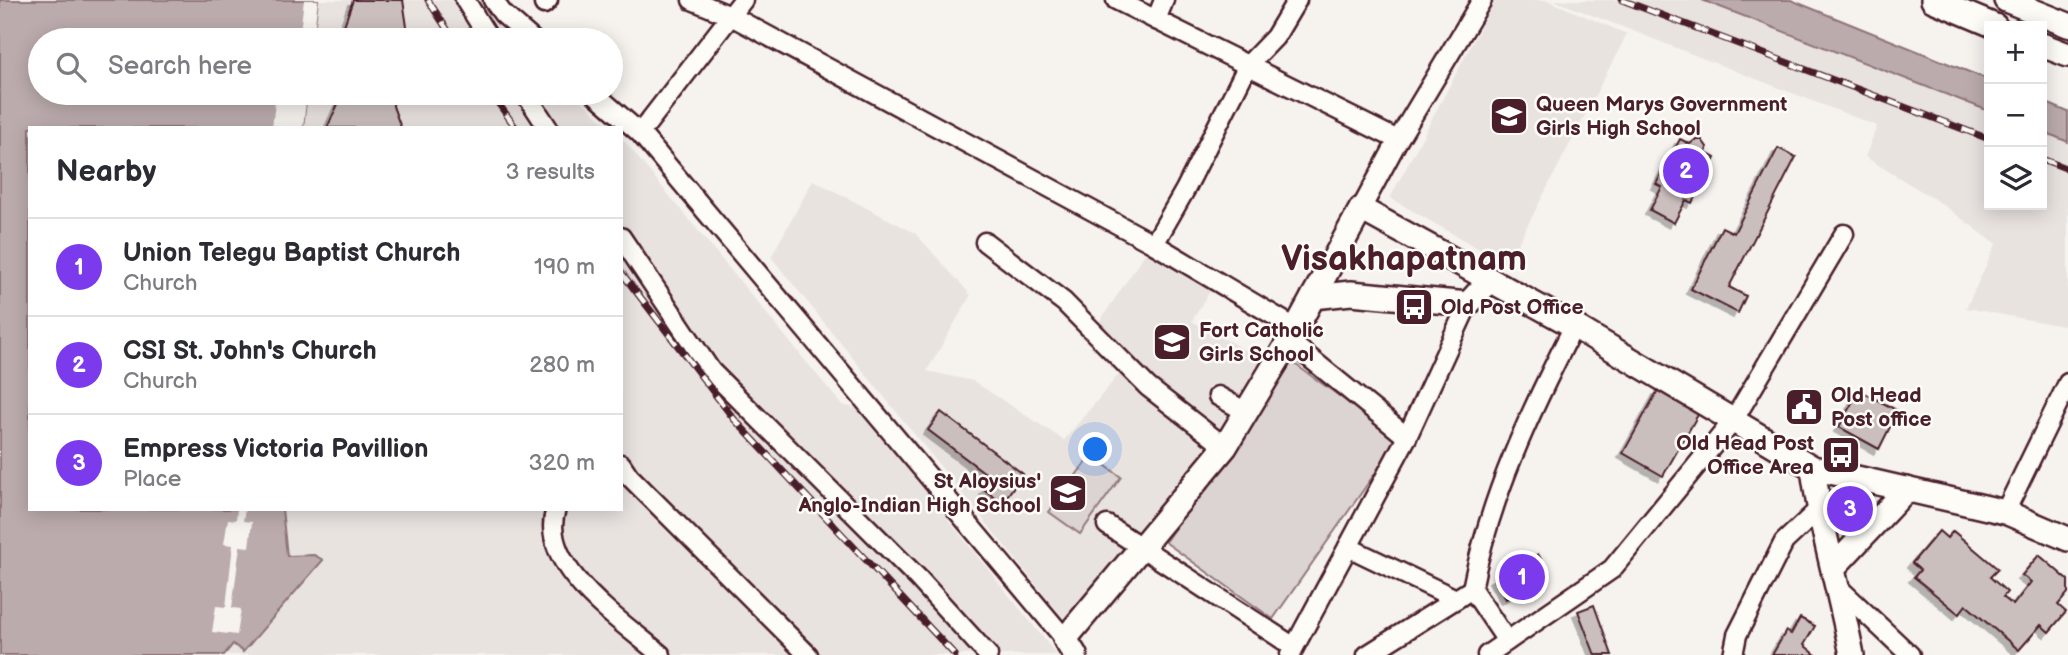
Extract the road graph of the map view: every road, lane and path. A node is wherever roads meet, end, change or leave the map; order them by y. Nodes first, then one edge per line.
1 (465, 0) edge
2 (493, 0) edge
3 (692, 0) edge
4 (743, 0) edge
5 (1116, 0) edge
6 (1164, 0) edge
7 (1297, 0) edge
8 (1482, 0) edge
9 (1933, 0) edge
10 (2006, 0) edge
11 (733, 17) junction
12 (1156, 20) junction
13 (1984, 21) edge
14 (2068, 25) edge
15 (482, 28) edge
16 (519, 28) edge
17 (2047, 47) edge
18 (2068, 55) edge
19 (1248, 65) junction
20 (532, 105) edge
21 (608, 105) edge
22 (547, 126) edge
23 (640, 133) junction
24 (1398, 140) junction
25 (1361, 209) junction
26 (1844, 234) dead end
27 (623, 240) edge
28 (985, 242) dead end
29 (1154, 244) junction
30 (1490, 280) junction
31 (1313, 297) junction
32 (1468, 304) junction
33 (1574, 326) junction
34 (1292, 335) junction
35 (2068, 383) edge
36 (1218, 396) dead end
37 (1246, 412) junction
38 (1733, 421) junction
39 (1407, 438) junction
40 (1226, 446) junction
41 (623, 467) edge
42 (1812, 468) junction
43 (1907, 489) junction
44 (1818, 510) junction
45 (555, 511) edge
46 (2006, 512) junction
47 (1107, 524) dead end
48 (2068, 539) edge
49 (1348, 547) junction
50 (1142, 548) junction
51 (1837, 578) junction
52 (1472, 589) junction
53 (1456, 599) junction
54 (1507, 641) junction
55 (1070, 647) edge
56 (1292, 651) edge
57 (661, 655) edge
58 (808, 655) edge
59 (988, 655) edge
60 (1367, 655) edge
61 (1487, 655) edge
62 (1733, 655) edge
63 (1852, 655) edge
64 (1910, 655) edge

1 - 15 street
2 - 16 street
3 - 11 street
4 - 11 street
5 - 12 street
6 - 12 street
7 - 19 street
8 - 24 street
9 - 13 main road
10 - 14 main road
11 - 23 street
11 - 29 street
12 - 19 street
17 - 18 main road
19 - 24 street
19 - 29 street
20 - 22 street
21 - 23 street
23 - 55 street
24 - 25 street
25 - 30 main road
25 - 31 main road
26 - 38 street
27 - 59 street
28 - 40 street
29 - 34 street
30 - 32 main road
30 - 33 main road
31 - 32 main road
31 - 34 main road
32 - 39 street
33 - 38 main road
33 - 52 street
34 - 37 main road
34 - 39 street
35 - 46 street
36 - 37 street
37 - 40 main road
38 - 42 main road
38 - 54 street
39 - 49 street
40 - 50 main road
41 - 58 street
42 - 43 main road
42 - 44 main road
43 - 46 main road
43 - 51 main road
44 - 51 main road
44 - 62 street
45 - 57 street
46 - 48 main road
47 - 50 street
49 - 53 street
49 - 56 street
50 - 55 main road
50 - 56 street
51 - 63 main road
51 - 64 street
52 - 53 street
52 - 54 street
53 - 60 street
54 - 61 street

